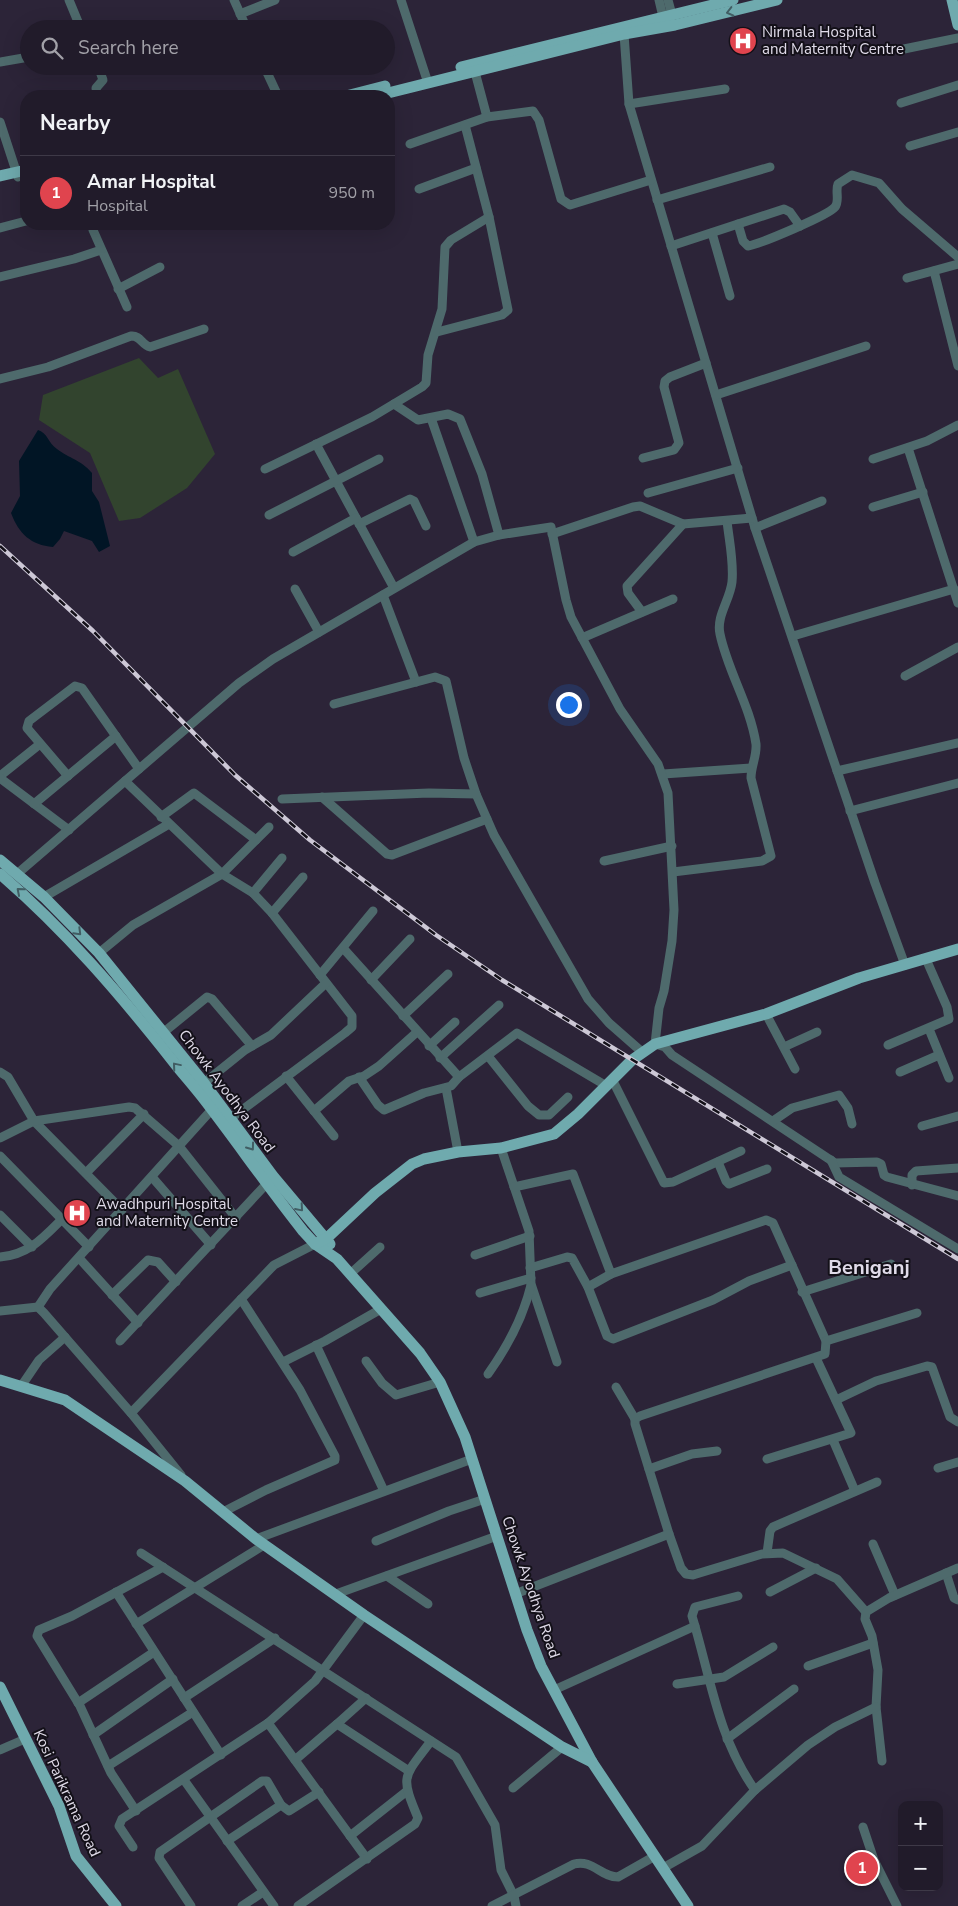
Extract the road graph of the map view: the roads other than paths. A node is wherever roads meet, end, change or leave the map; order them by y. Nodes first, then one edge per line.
1 (68, 0) edge
2 (234, 0) edge
3 (275, 0) edge
4 (401, 0) edge
5 (659, 0) edge
6 (668, 0) edge
7 (733, 0) edge
8 (777, 0) edge
9 (952, 0) edge
10 (240, 14) junction
11 (668, 16) junction
12 (77, 20) edge
13 (243, 20) edge
14 (958, 25) edge
15 (624, 34) junction
16 (958, 38) edge
17 (904, 49) dead end
18 (20, 59) edge
19 (0, 62) edge
20 (475, 72) junction
21 (102, 75) edge
22 (268, 75) edge
23 (427, 80) junction
24 (958, 85) edge
25 (726, 88) dead end
26 (96, 90) edge
27 (275, 90) edge
28 (376, 90) edge
29 (395, 90) edge
30 (901, 103) dead end
31 (628, 104) junction
32 (487, 117) junction
33 (0, 122) edge
34 (465, 125) junction
35 (958, 132) edge
36 (410, 144) dead end
37 (910, 146) dead end
38 (770, 167) dead end
39 (476, 168) junction
40 (20, 169) edge
41 (20, 174) edge
42 (20, 175) edge
43 (0, 176) edge
44 (651, 180) junction
45 (0, 181) edge
46 (418, 189) dead end
47 (658, 200) junction
48 (488, 217) junction
49 (20, 223) edge
50 (738, 224) junction
51 (800, 226) junction
52 (0, 228) edge
53 (93, 230) edge
54 (712, 233) junction
55 (671, 246) junction
56 (101, 250) junction
57 (956, 252) edge
58 (958, 264) edge
59 (160, 267) dead end
60 (934, 271) junction
61 (0, 277) edge
62 (907, 278) dead end
63 (118, 289) junction
64 (730, 296) dead end
65 (126, 307) dead end
66 (204, 329) dead end
67 (437, 332) junction
68 (866, 346) dead end
69 (706, 363) junction
70 (958, 366) edge
71 (0, 379) edge
72 (716, 394) junction
73 (394, 404) junction
74 (432, 418) junction
75 (958, 425) edge
76 (316, 444) junction
77 (908, 448) junction
78 (642, 458) dead end
79 (379, 459) dead end
80 (873, 459) dead end
81 (738, 468) junction
82 (265, 469) dead end
83 (336, 482) junction
84 (923, 492) junction
85 (648, 493) dead end
86 (822, 501) dead end
87 (874, 508) dead end
88 (269, 515) dead end
89 (752, 518) junction
90 (357, 521) junction
91 (727, 521) junction
92 (683, 524) junction
93 (426, 526) dead end
94 (755, 528) junction
95 (552, 534) junction
96 (499, 535) junction
97 (474, 542) junction
98 (293, 552) dead end
99 (394, 588) junction
100 (295, 589) dead end
101 (954, 590) junction
102 (383, 594) junction
103 (673, 599) dead end
104 (958, 602) edge
105 (642, 612) junction
106 (319, 632) junction
107 (793, 636) junction
108 (582, 638) junction
109 (958, 647) edge
110 (905, 676) dead end
111 (416, 682) junction
112 (334, 704) dead end
113 (116, 736) junction
114 (958, 743) edge
115 (40, 744) junction
116 (751, 768) junction
117 (139, 769) junction
118 (837, 771) junction
119 (663, 774) junction
120 (68, 776) junction
121 (0, 777) edge
122 (125, 781) junction
123 (958, 782) edge
124 (476, 794) junction
125 (322, 797) junction
126 (282, 799) dead end
127 (34, 804) junction
128 (850, 811) junction
129 (161, 817) junction
130 (487, 819) junction
131 (169, 824) junction
132 (269, 827) dead end
133 (68, 830) junction
134 (256, 840) junction
135 (672, 846) junction
136 (282, 858) dead end
137 (0, 860) edge
138 (604, 861) dead end
139 (673, 872) junction
140 (0, 874) edge
141 (17, 874) junction
142 (222, 874) junction
143 (303, 877) dead end
144 (253, 893) junction
145 (44, 897) junction
146 (373, 911) dead end
147 (272, 913) junction
148 (410, 939) dead end
149 (343, 948) junction
150 (958, 949) edge
151 (99, 953) junction
152 (926, 959) junction
153 (905, 965) junction
154 (448, 974) dead end
155 (320, 975) junction
156 (371, 980) junction
157 (326, 983) junction
158 (499, 1005) dead end
159 (766, 1014) junction
160 (403, 1016) junction
161 (455, 1022) dead end
162 (161, 1028) junction
163 (929, 1029) junction
164 (417, 1032) junction
165 (817, 1032) dead end
166 (655, 1044) junction
167 (888, 1045) dead end
168 (252, 1046) junction
169 (429, 1046) junction
170 (784, 1047) junction
171 (642, 1052) junction
172 (939, 1055) junction
173 (488, 1056) junction
174 (440, 1058) junction
175 (795, 1069) dead end
176 (0, 1072) edge
177 (900, 1072) dead end
178 (286, 1076) junction
179 (359, 1077) junction
180 (459, 1077) junction
181 (949, 1078) dead end
182 (608, 1082) junction
183 (204, 1083) junction
184 (446, 1088) junction
185 (568, 1097) dead end
186 (215, 1106) junction
187 (314, 1112) junction
188 (144, 1114) junction
189 (958, 1116) edge
190 (230, 1119) junction
191 (34, 1121) junction
192 (773, 1121) junction
193 (852, 1124) dead end
194 (922, 1126) dead end
195 (334, 1136) dead end
196 (0, 1138) edge
197 (179, 1146) junction
198 (501, 1148) junction
199 (741, 1151) dead end
200 (458, 1152) junction
201 (0, 1156) edge
202 (831, 1160) junction
203 (718, 1162) junction
204 (958, 1168) edge
205 (767, 1169) dead end
206 (86, 1173) junction
207 (152, 1177) junction
208 (269, 1180) junction
209 (912, 1185) junction
210 (514, 1187) junction
211 (958, 1196) edge
212 (122, 1210) junction
213 (0, 1215) edge
214 (236, 1218) junction
215 (62, 1219) junction
216 (530, 1236) junction
217 (327, 1238) junction
218 (315, 1244) junction
219 (211, 1245) junction
220 (32, 1247) junction
221 (89, 1247) junction
222 (380, 1247) dead end
223 (958, 1249) edge
224 (475, 1254) dead end
225 (0, 1257) edge
226 (79, 1258) junction
227 (337, 1259) junction
228 (890, 1264) dead end
229 (792, 1265) junction
230 (350, 1274) junction
231 (611, 1274) junction
232 (531, 1277) junction
233 (176, 1282) junction
234 (588, 1287) junction
235 (480, 1292) dead end
236 (802, 1292) junction
237 (112, 1295) junction
238 (241, 1299) junction
239 (377, 1304) junction
240 (38, 1307) junction
241 (0, 1311) edge
242 (918, 1313) dead end
243 (138, 1322) junction
244 (65, 1337) junction
245 (120, 1341) dead end
246 (826, 1341) junction
247 (316, 1346) junction
248 (816, 1358) junction
249 (366, 1361) dead end
250 (283, 1362) junction
251 (557, 1362) dead end
252 (488, 1374) dead end
253 (0, 1380) edge
254 (440, 1382) junction
255 (22, 1385) junction
256 (616, 1387) dead end
257 (836, 1400) junction
258 (131, 1413) junction
259 (635, 1419) junction
260 (958, 1422) edge
261 (833, 1440) junction
262 (717, 1451) dead end
263 (472, 1459) junction
264 (767, 1459) dead end
265 (958, 1462) edge
266 (938, 1468) dead end
267 (649, 1469) junction
268 (185, 1481) junction
269 (877, 1482) dead end
270 (855, 1491) junction
271 (384, 1492) junction
272 (486, 1499) junction
273 (223, 1512) junction
274 (669, 1534) junction
275 (497, 1536) junction
276 (376, 1541) dead end
277 (260, 1542) junction
278 (873, 1544) dead end
279 (141, 1553) dead end
280 (767, 1553) junction
281 (163, 1567) junction
282 (816, 1568) junction
283 (958, 1568) edge
284 (946, 1573) junction
285 (387, 1576) junction
286 (196, 1588) junction
287 (116, 1592) junction
288 (770, 1592) dead end
289 (336, 1594) junction
290 (515, 1594) junction
291 (895, 1595) junction
292 (738, 1596) dead end
293 (958, 1600) edge
294 (428, 1604) dead end
295 (866, 1612) junction
296 (364, 1615) junction
297 (136, 1624) junction
298 (695, 1626) junction
299 (275, 1638) junction
300 (873, 1644) junction
301 (773, 1647) dead end
302 (154, 1652) junction
303 (808, 1666) dead end
304 (323, 1669) junction
305 (173, 1679) junction
306 (710, 1680) junction
307 (677, 1684) dead end
308 (0, 1687) edge
309 (794, 1689) dead end
310 (554, 1690) junction
311 (184, 1698) junction
312 (366, 1698) junction
313 (78, 1703) junction
314 (876, 1707) junction
315 (193, 1712) junction
316 (268, 1724) junction
317 (337, 1724) junction
318 (93, 1735) junction
319 (25, 1739) junction
320 (727, 1739) junction
321 (430, 1741) junction
322 (562, 1747) junction
323 (0, 1750) edge
324 (221, 1755) junction
325 (295, 1760) junction
326 (882, 1761) dead end
327 (592, 1762) junction
328 (108, 1766) junction
329 (408, 1771) junction
330 (184, 1780) junction
331 (513, 1788) dead end
332 (755, 1790) junction
333 (319, 1792) junction
334 (407, 1792) junction
335 (281, 1806) junction
336 (136, 1810) junction
337 (210, 1816) junction
338 (863, 1827) dead end
339 (350, 1836) junction
340 (227, 1841) junction
341 (132, 1847) dead end
342 (655, 1856) junction
343 (367, 1859) junction
344 (663, 1868) junction
345 (263, 1892) junction
346 (514, 1896) junction
347 (116, 1906) edge
348 (191, 1906) edge
349 (242, 1906) edge
350 (274, 1906) edge
351 (298, 1906) edge
352 (492, 1906) edge
353 (516, 1906) edge
354 (688, 1906) edge
355 (897, 1906) edge

1 - 12 street
2 - 10 street
3 - 10 street
4 - 23 street
5 - 11 street
6 - 11 street
7 - 11 main road
8 -> 15 main road
9 - 14 main road
10 - 13 street
11 - 23 main road
15 - 20 main road
15 - 31 street
16 - 17 street
18 - 19 street
20 - 23 main road
20 - 32 street
21 - 26 street
22 - 27 street
23 - 28 main road
23 - 29 main road
24 - 30 street
25 - 31 street
31 - 44 street
32 - 34 street
32 - 44 street
33 - 40 street
34 - 36 street
34 - 39 street
35 - 37 street
38 - 47 street
39 - 46 street
39 - 48 street
41 - 43 main road
42 - 45 main road
44 - 47 street
47 - 55 street
48 - 67 street
48 - 67 street
49 - 52 street
50 - 51 street
50 - 51 street
50 - 54 street
51 - 57 street
53 - 56 street
54 - 55 street
54 - 64 street
55 - 69 street
56 - 61 street
56 - 63 street
58 - 60 street
59 - 63 street
60 - 62 street
60 - 70 street
63 - 65 street
66 - 71 street
67 - 73 street
68 - 72 street
69 - 72 street
69 - 78 street
72 - 81 street
73 - 74 street
73 - 76 street
74 - 96 street
74 - 97 street
75 - 77 street
76 - 82 street
76 - 83 street
77 - 80 street
77 - 84 street
79 - 83 street
81 - 85 street
81 - 89 street
83 - 88 street
83 - 90 street
84 - 87 street
84 - 101 street
86 - 94 street
89 - 91 street
89 - 94 street
90 - 93 street
90 - 98 street
90 - 99 street
91 - 92 street
91 - 116 street
92 - 95 street
92 - 105 street
94 - 107 street
95 - 96 street
95 - 108 street
96 - 97 street
97 - 99 street
99 - 102 street
100 - 106 street
101 - 104 street
101 - 107 street
102 - 106 street
102 - 111 street
103 - 105 street
105 - 108 street
106 - 117 street
107 - 118 street
108 - 119 street
109 - 110 street
111 - 112 street
111 - 124 street
113 - 115 street
113 - 117 street
113 - 120 street
114 - 118 street
115 - 120 street
115 - 121 street
116 - 119 street
116 - 139 street
117 - 122 street
118 - 128 street
119 - 135 street
120 - 127 street
121 - 127 street
122 - 129 street
122 - 133 street
123 - 128 street
124 - 125 street
124 - 130 street
125 - 126 street
125 - 130 street
127 - 133 street
128 - 153 street
129 - 131 street
129 - 134 street
130 - 171 street
131 - 142 street
131 - 145 street
132 - 134 street
133 - 141 street
134 - 142 street
135 - 138 street
135 - 139 street
136 - 144 street
137 - 141 main road
139 - 166 street
186 -> 140 main road
141 - 145 main road
142 - 144 street
142 - 151 street
143 - 147 street
144 - 147 street
145 -> 151 main road, Chowk Ayodhya Road
146 - 149 street
147 - 155 street
148 - 156 street
149 - 155 street
149 - 156 street
150 - 152 main road
151 - 162 main road, Chowk Ayodhya Road
152 - 153 main road
152 - 163 street
153 - 159 main road
154 - 160 street
155 - 157 street
156 - 160 street
157 - 168 street
157 - 178 street
158 - 174 street
159 - 166 main road
159 - 170 street
160 - 164 street
161 - 169 street
162 - 168 street
162 - 183 main road, Chowk Ayodhya Road
163 - 167 street
163 - 172 street
164 - 169 street
164 - 179 street
165 - 170 street
166 - 171 main road
166 - 192 street
168 - 183 street
169 - 174 street
170 - 175 street
171 - 182 main road
172 - 177 street
172 - 181 street
173 - 180 street
173 - 182 street
173 - 185 street
174 - 180 street
176 - 191 street
178 - 187 street
178 - 190 street
179 - 184 street
179 - 187 street
180 - 184 street
182 - 198 main road
182 - 203 street
183 - 186 main road, Chowk Ayodhya Road
184 - 200 street
186 - 190 main road, Chowk Ayodhya Road
186 - 197 street
186 - 208 main road
187 - 195 street
188 - 191 street
188 - 197 street
188 - 206 street
189 - 194 street
190 -> 208 main road, Chowk Ayodhya Road
191 - 196 street
191 - 206 street
192 - 193 street
192 - 202 street
197 - 207 street
197 - 214 street
198 - 200 main road
198 - 210 street
199 - 203 street
200 - 217 main road
201 - 215 street
202 - 209 street
202 - 223 street
203 - 205 street
204 - 209 street
206 - 212 street
207 - 212 street
207 - 219 street
208 - 214 street
208 -> 217 main road
208 - 218 main road
209 - 211 street
210 - 216 street
210 - 231 street
212 - 221 street
213 - 220 street
214 - 219 street
215 - 220 street
215 - 221 street
216 - 224 street
216 - 232 street
217 - 218 main road
217 - 227 main road
218 - 227 main road
218 - 238 street
219 - 233 street
220 - 225 street
221 - 226 street
222 - 230 street
226 - 237 street
226 - 240 street
227 - 230 main road, Chowk Ayodhya Road
228 - 236 street
229 - 231 street
229 - 234 street
229 - 236 street
230 - 239 main road, Chowk Ayodhya Road
231 - 234 street
232 - 234 street
232 - 235 street
232 - 251 street
232 - 252 street
233 - 237 street
233 - 243 street
236 - 246 street
237 - 243 street
238 - 250 street
238 - 258 street
239 - 247 street
239 - 254 main road, Chowk Ayodhya Road
240 - 241 street
240 - 244 street
242 - 246 street
243 - 245 street
244 - 255 street
244 - 258 street
246 - 248 street
247 - 250 street
247 - 271 street
248 - 257 street
248 - 259 street
249 - 254 street
250 - 273 street
253 - 255 main road
254 - 263 main road, Chowk Ayodhya Road
255 - 268 main road
256 - 259 street
257 - 260 street
257 - 261 street
258 - 268 street
259 - 267 street
261 - 264 street
261 - 270 street
262 - 267 street
263 - 271 street
263 - 272 main road, Chowk Ayodhya Road
265 - 266 street
267 - 274 street
268 - 273 main road
269 - 270 street
270 - 280 street
271 - 277 street
272 - 275 main road, Chowk Ayodhya Road
272 - 276 street
273 - 277 main road
274 - 280 street
274 - 290 street
275 - 285 street
275 - 290 main road, Chowk Ayodhya Road
277 - 286 street
277 - 289 main road
278 - 291 street
279 - 281 street
280 - 282 street
281 - 286 street
281 - 287 street
282 - 288 street
282 - 295 street
283 - 284 street
284 - 291 street
284 - 293 street
285 - 289 street
285 - 294 street
286 - 297 street
286 - 299 street
287 - 297 street
287 - 313 street
289 - 296 main road
290 - 310 main road, Chowk Ayodhya Road
291 - 295 street
292 - 298 street
295 - 300 street
296 - 304 street
296 - 322 main road
297 - 302 street
298 - 306 street
298 - 310 street
299 - 304 street
299 - 311 street
300 - 303 street
300 - 314 street
301 - 306 street
302 - 305 street
302 - 313 street
304 - 312 street
304 - 316 street
305 - 311 street
305 - 318 street
306 - 307 street
306 - 320 street
308 - 319 main road, Kosi Parikrama Road
309 - 320 street
310 - 327 main road, Chowk Ayodhya Road
311 - 315 street
312 - 317 street
312 - 321 street
313 - 318 street
314 - 326 street
314 - 332 street
315 - 324 street
315 - 328 street
316 - 324 street
316 - 325 street
317 - 325 street
317 - 329 street
318 - 328 street
319 - 323 street
319 - 347 main road, Kosi Parikrama Road
320 - 332 street
321 - 329 street
321 - 346 street
322 - 327 main road
322 - 331 street
324 - 330 street
325 - 333 street
327 - 342 main road, Chowk Ayodhya Road
328 - 336 street
329 - 334 street
330 - 336 street
330 - 337 street
332 - 344 street
333 - 335 street
333 - 339 street
334 - 339 street
334 - 343 street
335 - 337 street
335 - 340 street
336 - 341 street
337 - 340 street
337 - 348 street
338 - 355 street
339 - 343 street
340 - 345 street
342 - 344 main road, Chowk Ayodhya Road
342 - 346 street
343 - 351 street
344 - 354 main road, Chowk Ayodhya Road
345 - 349 street
345 - 350 street
346 - 352 street
346 - 353 street

